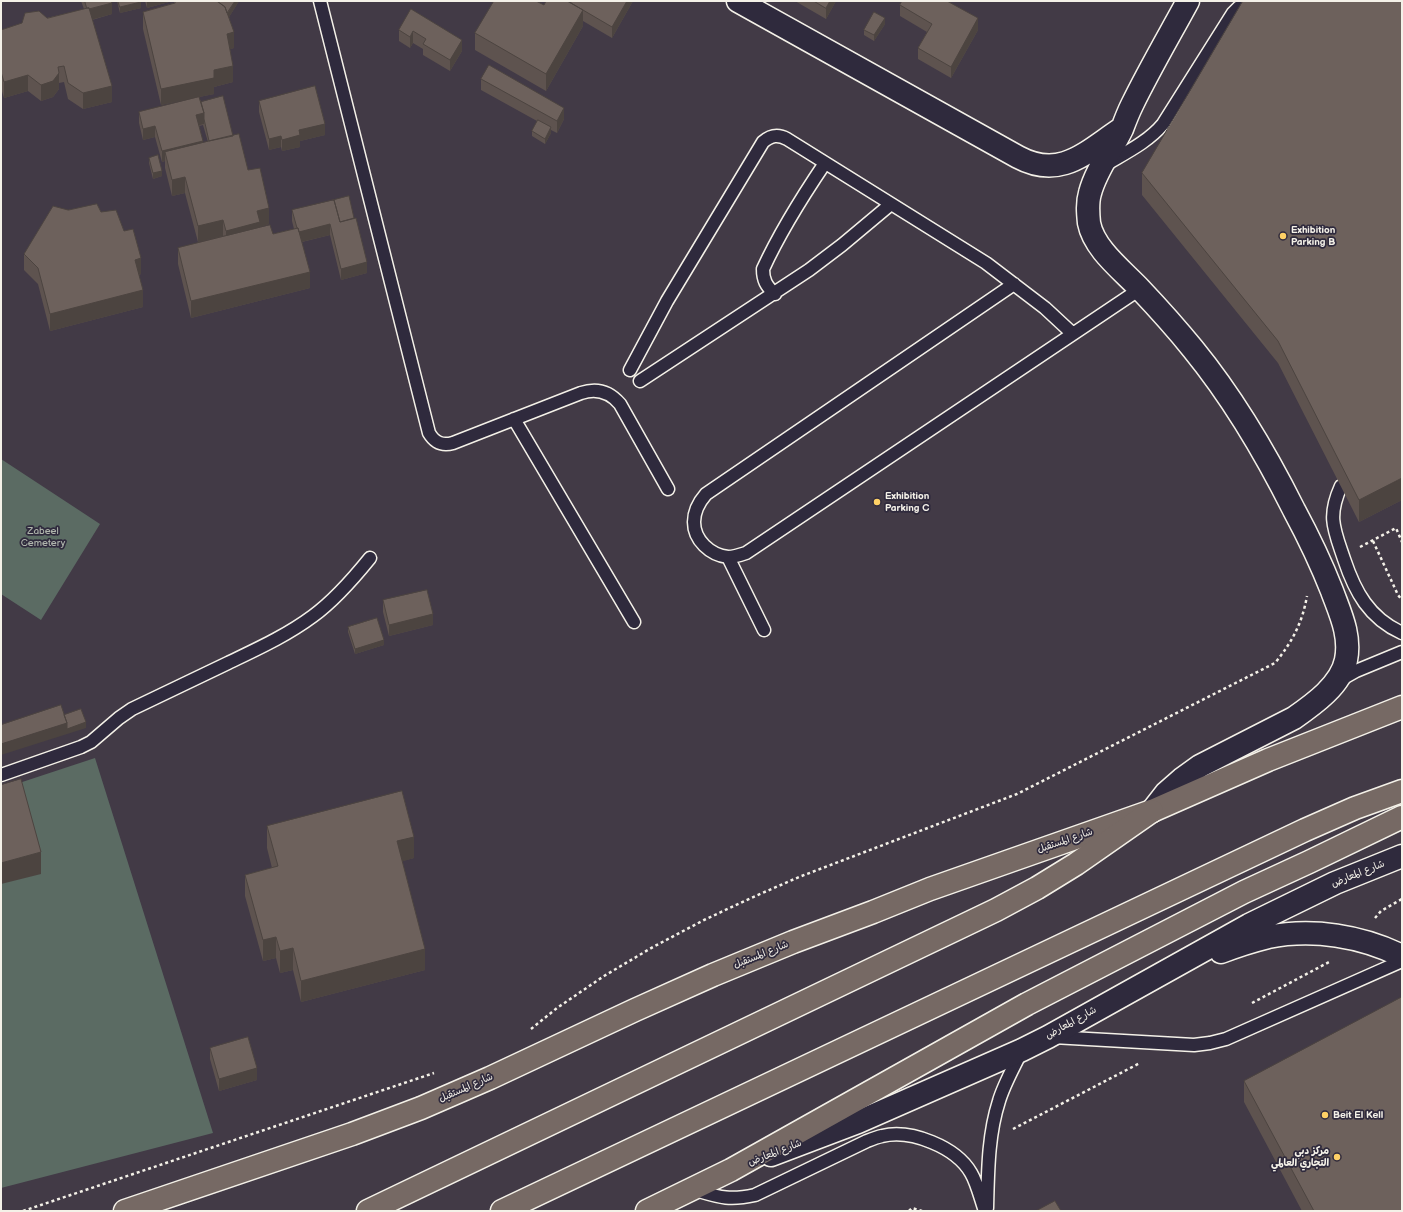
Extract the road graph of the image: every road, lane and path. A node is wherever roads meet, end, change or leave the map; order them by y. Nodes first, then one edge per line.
1 (320, 1) edge
2 (1188, 1) edge
3 (1251, 1) edge
4 (749, 4) edge
5 (1122, 128) junction
6 (825, 163) junction
7 (1102, 167) junction
8 (890, 204) junction
9 (1014, 284) junction
10 (1140, 288) junction
11 (775, 294) junction
12 (1073, 334) junction
13 (630, 370) dead end
14 (640, 381) dead end
15 (514, 419) junction
16 (1341, 486) edge
17 (668, 489) dead end
18 (1372, 541) junction
19 (1402, 542) edge
20 (1343, 556) junction
21 (728, 557) junction
22 (370, 558) dead end
23 (1323, 567) junction
24 (1402, 600) edge
25 (634, 622) dead end
26 (764, 630) dead end
27 (1402, 633) edge
28 (1402, 652) edge
29 (1335, 684) junction
30 (1402, 707) edge
31 (1, 775) edge
32 (1402, 791) edge
33 (1152, 811) junction
34 (1402, 817) edge
35 (1402, 856) edge
36 (1402, 956) edge
37 (1402, 961) edge
38 (1165, 971) junction
39 (529, 1031) dead end
40 (1048, 1037) junction
41 (1022, 1050) junction
42 (436, 1072) dead end
43 (731, 1170) junction
44 (692, 1190) junction
45 (151, 1205) edge
46 (23, 1211) edge
47 (125, 1211) edge
48 (368, 1211) edge
49 (502, 1211) edge
50 (647, 1211) edge
51 (909, 1211) edge
52 (922, 1211) edge
53 (986, 1211) edge

1 - 15 lane
2 - 5 street
3 - 7 lane
4 - 5 street
5 - 7 street
6 - 8 lane
6 - 11 lane
6 - 13 lane
7 - 10 street
8 - 9 lane
8 - 11 lane
9 - 12 lane
9 - 21 lane
10 - 12 lane
10 - 23 street
11 - 14 lane
12 - 21 lane
15 - 17 lane
15 - 25 lane
16 - 20 lane
18 - 19 path
18 - 20 path
18 - 24 path
20 - 27 lane
21 - 26 lane
22 - 31 lane
23 - 29 street
23 - 39 path
28 - 29 lane
29 - 33 street
30 - 33 main road, شارع المستقبل
32 - 49 main road
33 - 45 main road, شارع المستقبل
33 - 48 main road
34 - 43 main road
35 - 38 street, شارع المعارض
36 - 38 street
37 - 40 lane
38 - 40 street, شارع المعارض
40 - 41 street, شارع المعارض
41 - 43 street, شارع المعارض
41 - 53 lane
42 - 46 path
43 - 44 main road
44 - 50 main road
44 - 53 lane
45 - 47 main road, شارع المستقبل
51 - 52 path

